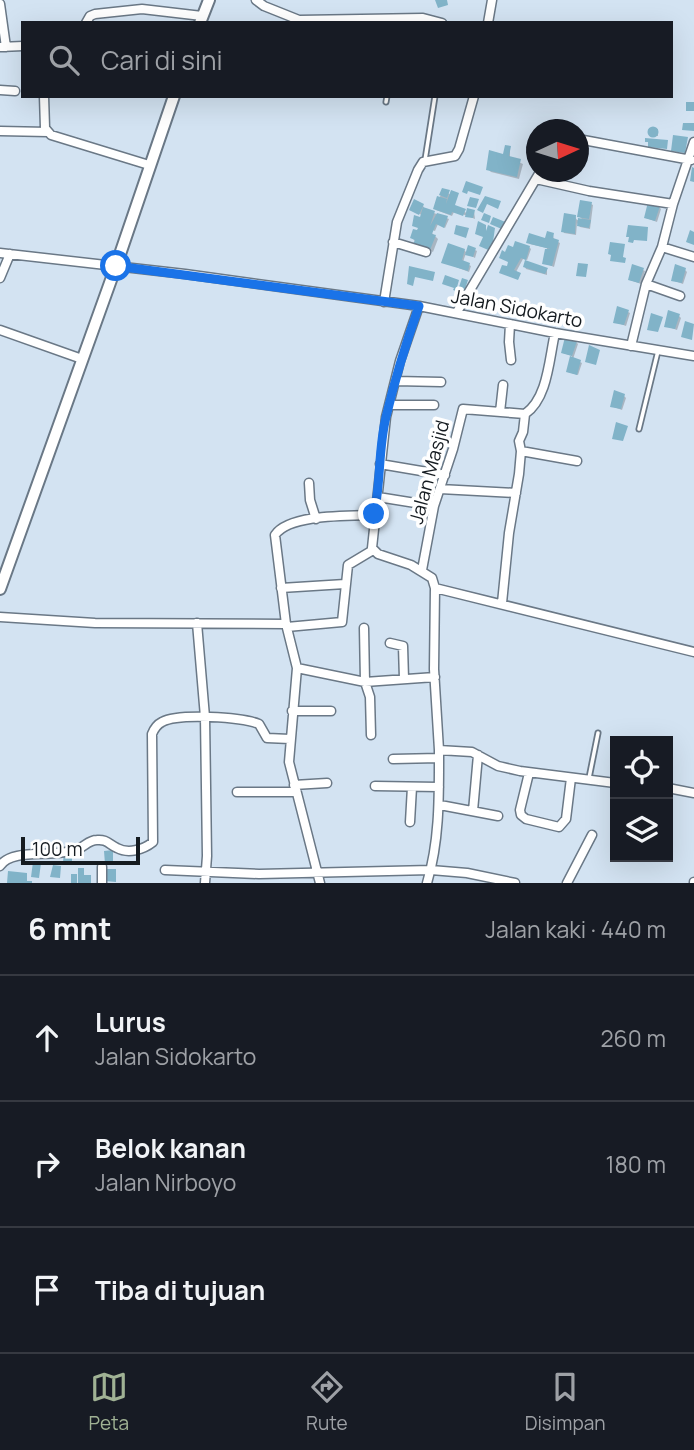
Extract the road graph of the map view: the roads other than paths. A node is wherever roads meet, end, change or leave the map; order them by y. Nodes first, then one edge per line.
1 (209, 0) edge
2 (256, 0) edge
3 (492, 0) edge
4 (0, 4) edge
5 (201, 19) edge
6 (87, 21) edge
7 (400, 21) edge
8 (437, 21) edge
9 (488, 21) edge
10 (21, 46) edge
11 (3, 47) edge
12 (0, 90) edge
13 (15, 91) dead end
14 (44, 98) edge
15 (173, 98) edge
16 (387, 98) edge
17 (435, 98) edge
18 (473, 98) edge
19 (386, 102) dead end
20 (0, 131) edge
21 (48, 132) junction
22 (589, 141) edge
23 (694, 142) edge
24 (691, 160) edge
25 (425, 162) junction
26 (149, 164) junction
27 (534, 182) edge
28 (560, 182) edge
29 (673, 204) junction
30 (393, 242) junction
31 (662, 247) junction
32 (426, 252) dead end
33 (0, 253) edge
34 (10, 254) junction
35 (694, 257) edge
36 (116, 266) junction
37 (0, 278) edge
38 (646, 284) junction
39 (680, 296) dead end
40 (384, 302) junction
41 (419, 306) junction
42 (457, 313) junction
43 (510, 324) junction
44 (0, 330) edge
45 (555, 332) junction
46 (631, 346) junction
47 (659, 349) junction
48 (694, 356) edge
49 (82, 359) junction
50 (511, 360) dead end
51 (396, 381) junction
52 (441, 382) dead end
53 (503, 385) dead end
54 (390, 405) junction
55 (433, 405) dead end
56 (500, 412) junction
57 (525, 414) junction
58 (639, 429) dead end
59 (521, 451) junction
60 (577, 461) dead end
61 (380, 464) junction
62 (445, 475) junction
63 (309, 483) dead end
64 (440, 489) junction
65 (516, 493) junction
66 (378, 497) junction
67 (434, 506) junction
68 (374, 514) junction
69 (316, 519) junction
70 (373, 550) junction
71 (422, 570) junction
72 (345, 584) junction
73 (281, 588) junction
74 (435, 588) junction
75 (0, 589) edge
76 (502, 603) junction
77 (0, 617) edge
78 (197, 623) junction
79 (286, 625) junction
80 (364, 628) dead end
81 (390, 643) dead end
82 (694, 652) edge
83 (297, 668) junction
84 (435, 677) junction
85 (404, 679) junction
86 (365, 682) junction
87 (331, 711) dead end
88 (292, 712) junction
89 (205, 717) junction
90 (598, 733) dead end
91 (371, 735) dead end
92 (290, 739) junction
93 (439, 754) junction
94 (478, 755) junction
95 (393, 759) dead end
96 (529, 773) junction
97 (571, 778) junction
98 (589, 780) junction
99 (610, 782) edge
100 (327, 783) dead end
101 (374, 786) dead end
102 (412, 787) junction
103 (439, 787) junction
104 (295, 788) junction
105 (673, 789) edge
106 (237, 792) dead end
107 (694, 793) edge
108 (440, 806) junction
109 (473, 811) junction
110 (498, 816) dead end
111 (410, 822) dead end
112 (592, 835) dead end
113 (0, 866) edge
114 (102, 867) dead end
115 (165, 870) dead end
116 (431, 870) junction
117 (206, 871) junction
118 (318, 872) junction
119 (259, 878) edge
120 (102, 883) edge
121 (205, 883) edge
122 (320, 883) edge
123 (427, 883) edge
124 (515, 883) edge
125 (567, 883) edge

1 - 5 main road
2 - 7 street
3 - 9 street
4 - 11 street
5 - 6 street
7 - 8 street
10 - 11 street
12 - 13 street
14 - 21 street
15 - 26 main road
16 - 19 lane
17 - 25 lane
18 - 25 street
20 - 21 street
21 - 26 street
22 - 24 street
23 - 24 street
24 - 29 street
25 - 30 street
26 - 36 main road
27 - 42 street
28 - 29 street
29 - 31 street
30 - 32 street
30 - 40 street
31 - 35 street
31 - 38 street
33 - 34 street, Jalan Sidokarto
34 - 36 street, Jalan Sidokarto
34 - 37 street
36 - 40 street, Jalan Sidokarto
36 - 49 main road
38 - 39 street
38 - 46 street
40 - 41 street, Jalan Sidokarto
41 - 42 street, Jalan Sidokarto
41 - 51 street
42 - 43 street, Jalan Sidokarto
43 - 45 street, Jalan Sidokarto
43 - 50 street
44 - 49 street
45 - 46 street, Jalan Sidokarto
45 - 57 street
46 - 47 street, Jalan Sidokarto
47 - 48 street, Jalan Sidokarto
47 - 58 lane
49 - 75 main road
51 - 52 street
51 - 54 street
53 - 56 street
54 - 55 street
54 - 61 street
56 - 57 street, Jalan Masjid
56 - 62 street, Jalan Masjid
57 - 59 street
59 - 60 street
59 - 65 street
61 - 62 street
61 - 66 street
62 - 64 street, Jalan Masjid
63 - 69 street
64 - 65 street
64 - 67 street, Jalan Masjid
65 - 76 street
66 - 67 street
66 - 68 street
67 - 71 street, Jalan Masjid
68 - 69 street
68 - 70 street
69 - 73 street
70 - 71 street
70 - 72 street
71 - 74 street
72 - 73 street
72 - 79 street
73 - 79 street
74 - 76 street
74 - 84 street
76 - 82 street
77 - 78 street
78 - 79 street
78 - 89 street
79 - 83 street
80 - 86 street
81 - 85 street
83 - 86 street
83 - 88 street
84 - 85 street
84 - 93 street
85 - 86 street
86 - 91 street
87 - 88 street
88 - 92 street
89 - 92 street
89 - 113 street
89 - 117 street
90 - 98 lane
92 - 104 street
93 - 94 street
93 - 95 street
93 - 103 street
94 - 96 street
94 - 109 street
96 - 97 street
96 - 97 street
97 - 98 street
98 - 99 street
100 - 104 street
101 - 102 street
102 - 103 street
102 - 111 street
103 - 108 street
104 - 106 street
104 - 118 street
105 - 107 street
108 - 109 street
108 - 116 street
109 - 110 street
112 - 125 street
114 - 120 street
115 - 117 street
116 - 118 street
116 - 123 street
116 - 124 street
117 - 119 street
117 - 121 street
118 - 119 street
118 - 122 street

